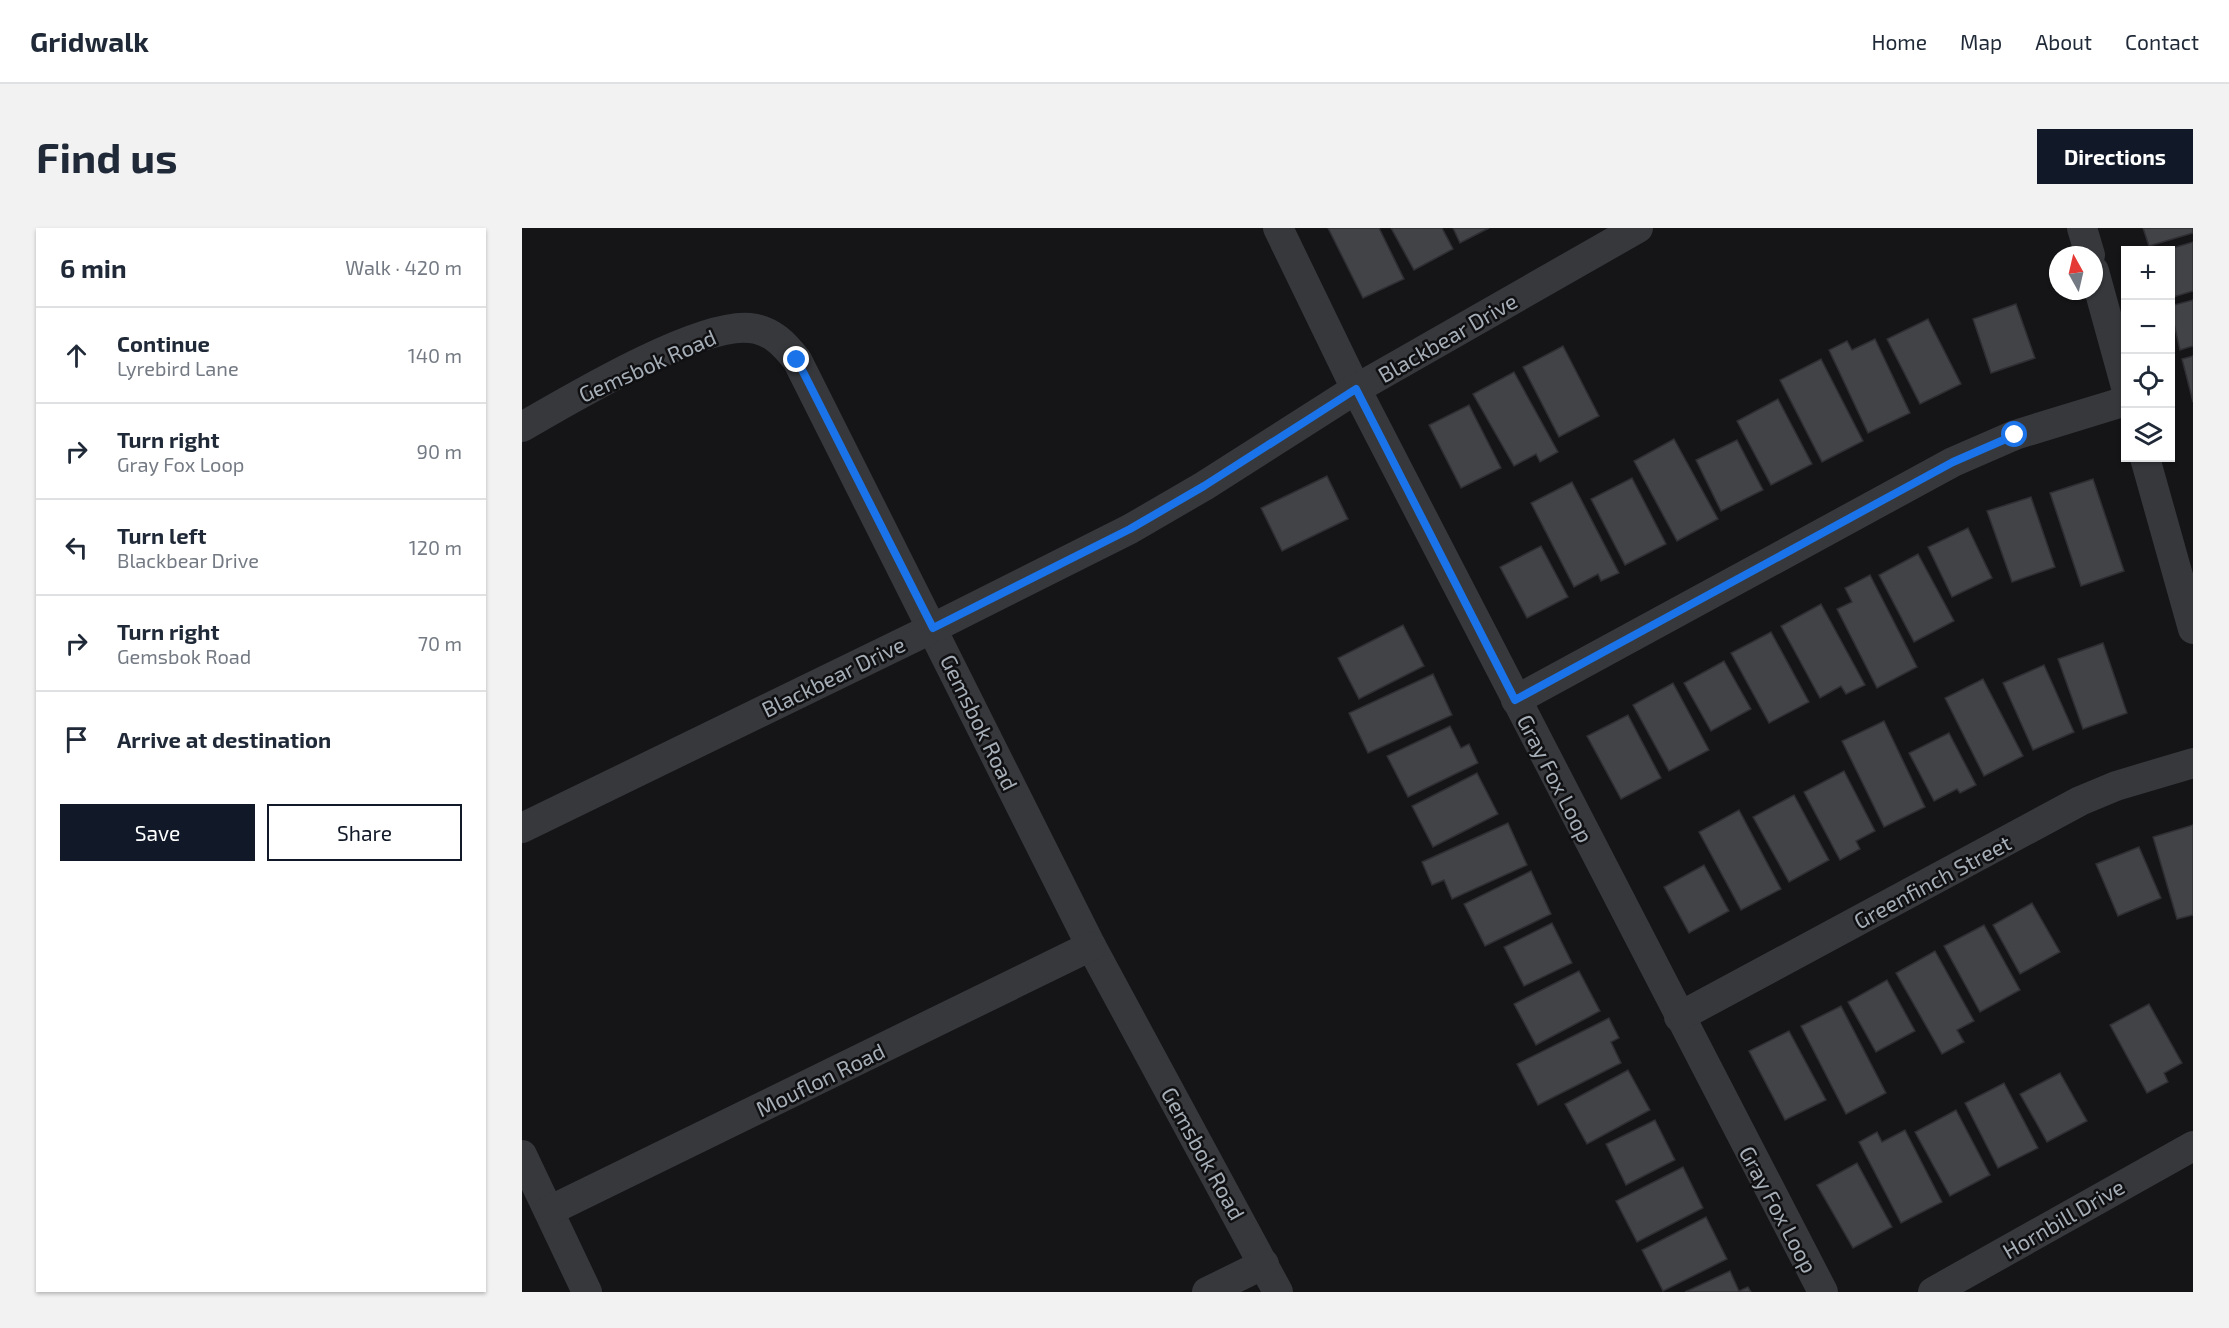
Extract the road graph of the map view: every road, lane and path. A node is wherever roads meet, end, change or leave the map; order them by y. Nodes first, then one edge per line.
1 (1278, 228) edge
2 (1638, 228) edge
3 (2082, 228) edge
4 (2087, 246) edge
5 (2102, 300) edge
6 (2121, 369) edge
7 (1356, 389) junction
8 (2121, 403) edge
9 (522, 427) edge
10 (2146, 462) edge
11 (933, 628) junction
12 (2193, 629) edge
13 (1515, 700) junction
14 (2193, 763) edge
15 (522, 828) edge
16 (1091, 946) junction
17 (1679, 1017) junction
18 (2193, 1146) edge
19 (522, 1155) edge
20 (549, 1211) junction
21 (1264, 1264) junction
22 (587, 1292) edge
23 (1207, 1292) edge
24 (1278, 1292) edge
25 (1823, 1292) edge
26 (1934, 1292) edge

1 - 7 street, Gray Fox Loop
2 - 7 street, Blackbear Drive
3 - 4 street
5 - 6 street
7 - 11 street, Blackbear Drive
7 - 13 street, Gray Fox Loop
8 - 13 street
9 - 11 street, Gemsbok Road
10 - 12 street
11 - 15 street, Blackbear Drive
11 - 16 street, Gemsbok Road
13 - 17 street, Gray Fox Loop
14 - 17 street, Greenfinch Street
16 - 20 street, Mouflon Road
16 - 21 street, Gemsbok Road
17 - 25 street, Gray Fox Loop
18 - 26 street, Hornbill Drive
19 - 20 street
20 - 22 street
21 - 23 street
21 - 24 street, Gemsbok Road

